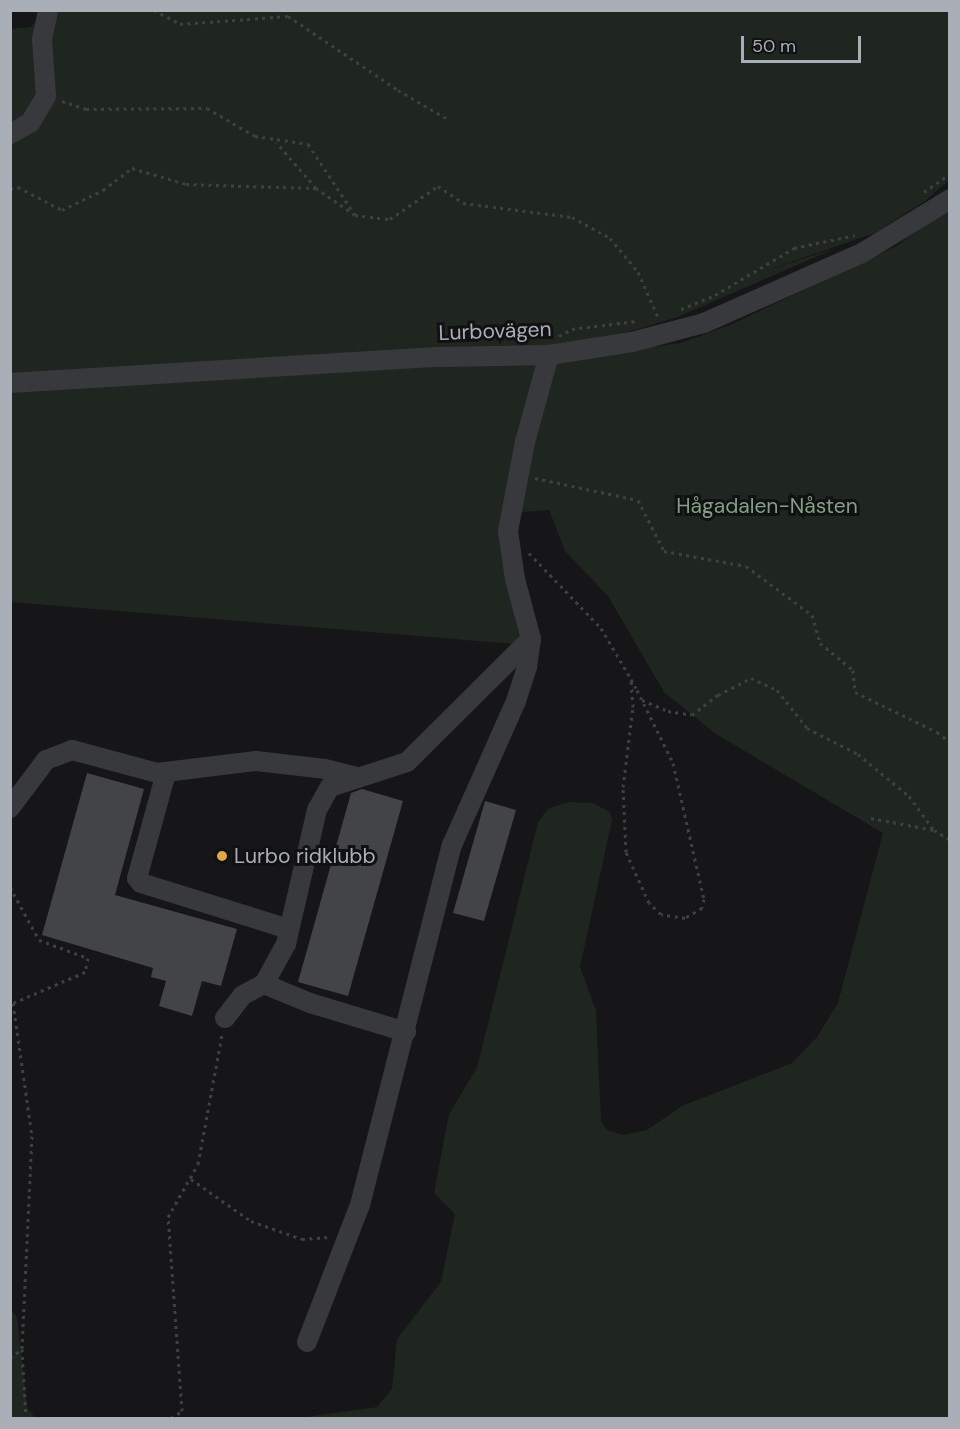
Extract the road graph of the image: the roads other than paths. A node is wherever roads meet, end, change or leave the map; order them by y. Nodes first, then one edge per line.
1 (48, 10) edge
2 (10, 134) edge
3 (950, 199) edge
4 (549, 355) junction
5 (10, 383) edge
6 (531, 639) junction
7 (166, 773) junction
8 (356, 777) junction
9 (10, 808) edge
10 (290, 929) junction
11 (264, 984) junction
12 (225, 1018) road end
13 (406, 1032) junction
14 (307, 1342) dead end

1 - 2 street
3 - 4 street, Lurbovägen
4 - 5 street, Lurbovägen
4 - 6 street
6 - 8 street
6 - 13 street
7 - 8 street
7 - 9 street
7 - 10 street
8 - 10 street
10 - 11 street
11 - 12 street
11 - 13 street
13 - 14 street

